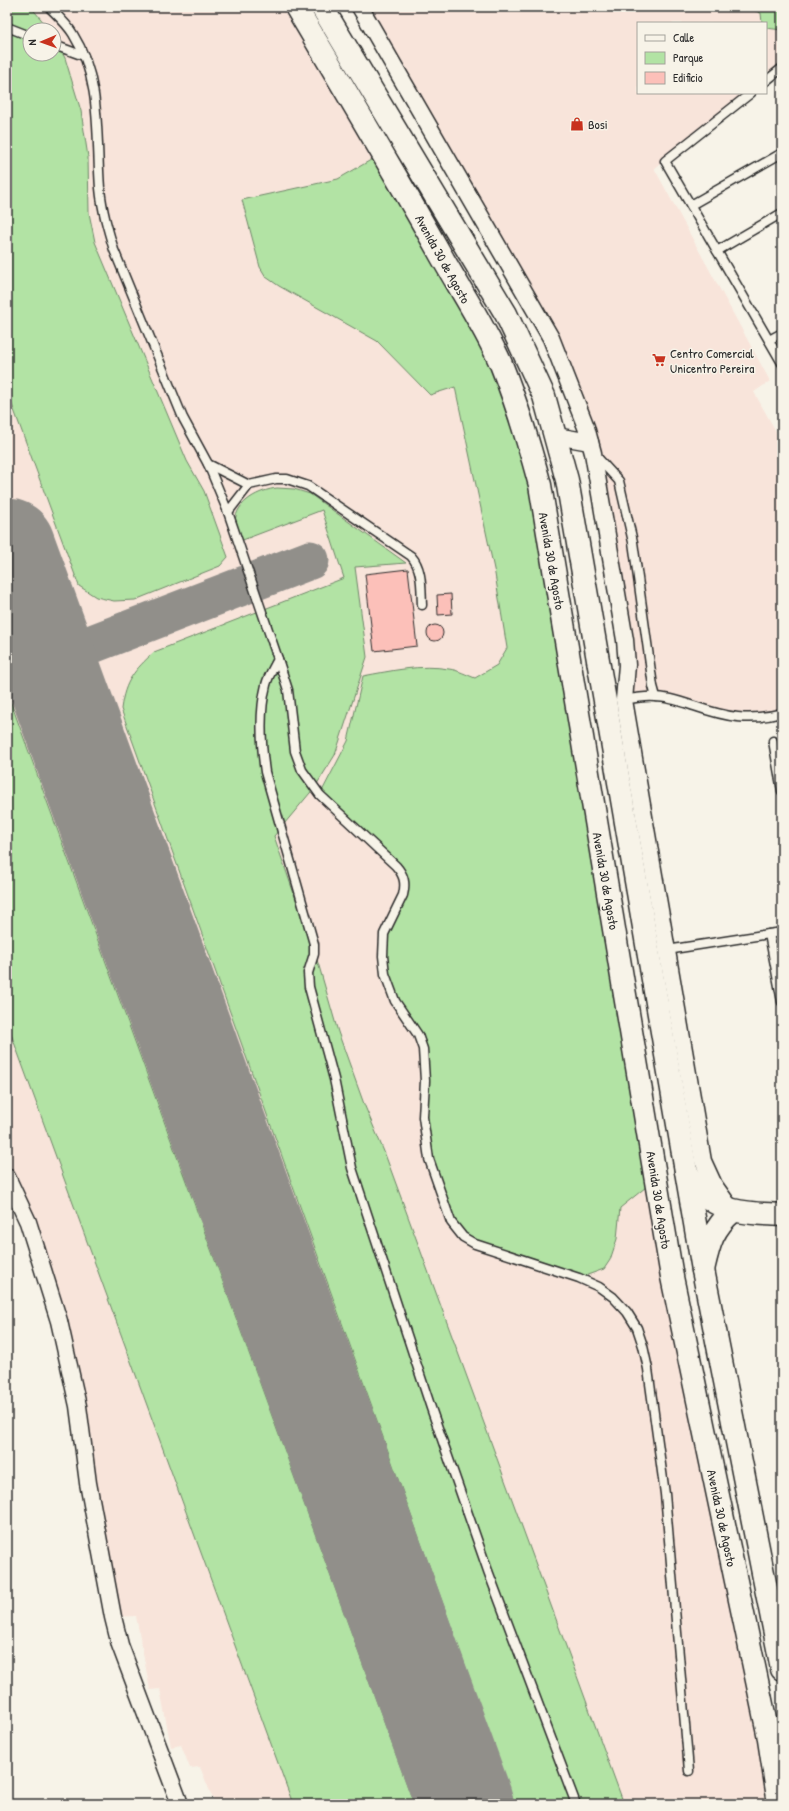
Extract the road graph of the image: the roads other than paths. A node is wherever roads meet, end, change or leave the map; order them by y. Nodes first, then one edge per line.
1 (50, 7) edge
2 (296, 7) edge
3 (322, 7) edge
4 (360, 7) edge
5 (7, 27) edge
6 (22, 33) edge
7 (62, 48) edge
8 (84, 56) junction
9 (782, 68) edge
10 (767, 80) edge
11 (750, 94) edge
12 (782, 153) edge
13 (691, 205) junction
14 (782, 213) edge
15 (717, 251) junction
16 (782, 333) edge
17 (769, 340) junction
18 (782, 363) edge
19 (556, 436) junction
20 (591, 448) junction
21 (208, 464) junction
22 (249, 485) junction
23 (228, 512) junction
24 (422, 605) dead end
25 (278, 659) junction
26 (656, 696) junction
27 (615, 703) junction
28 (782, 713) edge
29 (773, 741) dead end
30 (782, 791) edge
31 (782, 932) edge
32 (769, 934) junction
33 (667, 950) junction
34 (782, 1002) edge
35 (686, 1171) junction
36 (7, 1177) edge
37 (733, 1212) junction
38 (782, 1215) edge
39 (703, 1270) junction
40 (782, 1669) edge
41 (689, 1771) dead end
42 (180, 1804) edge
43 (576, 1804) edge
44 (779, 1804) edge

1 - 8 lane
2 - 44 main road, Avenida 30 de Agosto
3 - 19 main road, Avenida 30 de Agosto
4 - 20 street
5 - 6 lane
7 - 8 lane
8 - 21 lane
9 - 10 lane
11 - 13 lane
12 - 13 lane
13 - 15 lane
14 - 15 lane
15 - 17 lane
16 - 17 lane
17 - 18 lane
19 - 20 street
19 - 27 main road, Avenida 30 de Agosto
20 - 26 lane
20 - 27 street
21 - 22 lane
21 - 23 lane
22 - 23 lane
22 - 24 lane
23 - 25 lane
25 - 41 lane
25 - 43 lane
26 - 27 lane
26 - 28 lane
27 - 33 street
27 - 35 main road, Avenida 30 de Agosto
29 - 30 lane
31 - 32 lane
32 - 33 lane
32 - 34 lane
33 - 37 street
35 - 37 main road
35 - 39 main road, Avenida 30 de Agosto
36 - 42 street
37 - 38 main road
37 - 39 main road
39 - 40 main road, Avenida 30 de Agosto

